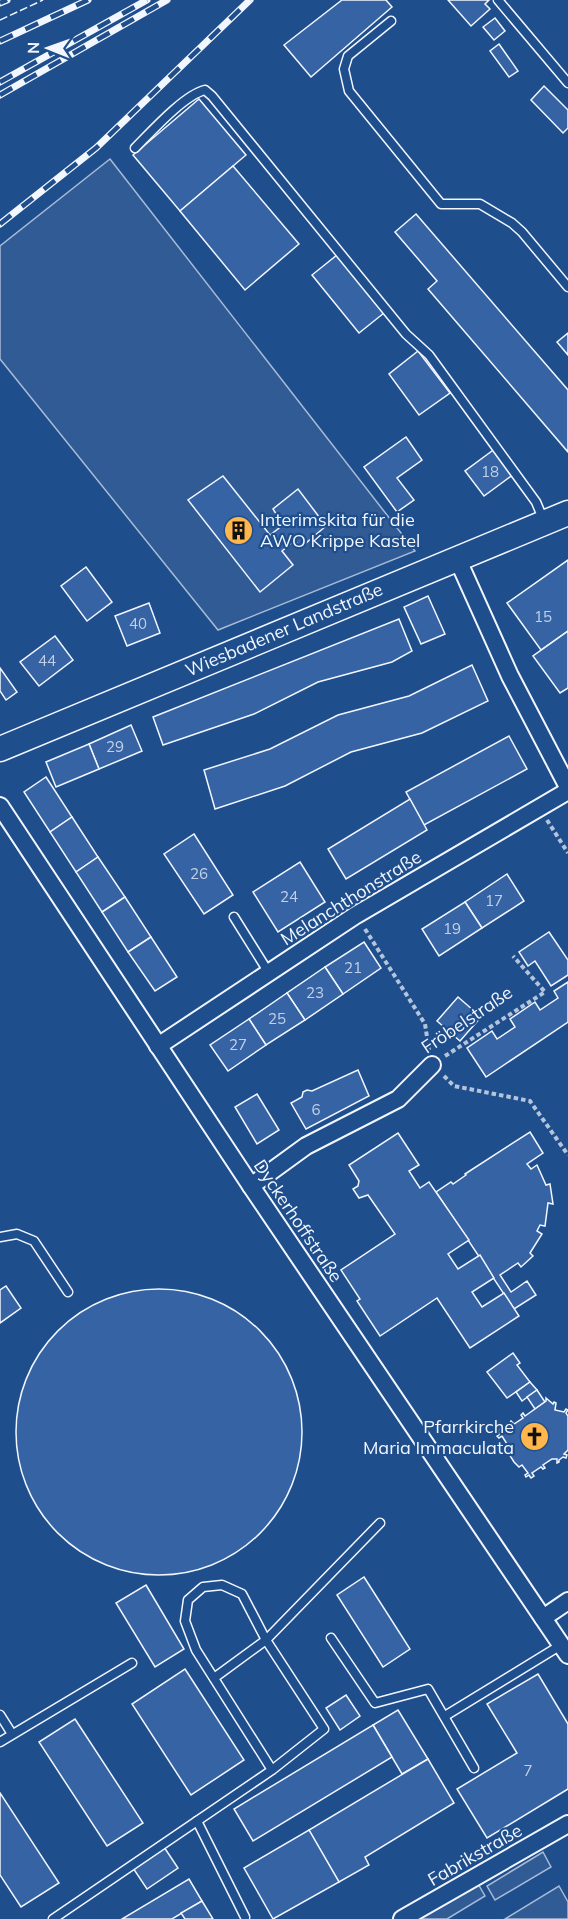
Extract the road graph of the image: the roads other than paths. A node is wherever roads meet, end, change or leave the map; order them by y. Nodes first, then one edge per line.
1 (498, 0) edge
2 (391, 21) dead end
3 (568, 83) edge
4 (135, 148) dead end
5 (568, 288) edge
6 (568, 513) edge
7 (544, 522) junction
8 (457, 558) junction
9 (0, 748) edge
10 (568, 789) edge
11 (0, 806) edge
12 (234, 917) dead end
13 (269, 973) junction
14 (158, 1046) junction
15 (432, 1065) road end
16 (251, 1186) junction
17 (0, 1237) edge
18 (68, 1292) dead end
19 (380, 1523) dead end
20 (568, 1601) edge
21 (543, 1618) junction
22 (331, 1638) dead end
23 (266, 1640) junction
24 (564, 1650) edge
25 (132, 1663) dead end
26 (214, 1678) junction
27 (0, 1714) edge
28 (445, 1716) junction
29 (12, 1734) junction
30 (0, 1742) edge
31 (474, 1768) dead end
32 (272, 1770) junction
33 (197, 1821) junction
34 (568, 1824) edge
35 (245, 1917) dead end
36 (52, 1919) edge
37 (402, 1919) edge

1 - 3 lane
2 - 5 lane
4 - 7 lane
6 - 7 main road, Wiesbadener Landstraße
7 - 8 main road, Wiesbadener Landstraße
8 - 9 main road, Wiesbadener Landstraße
8 - 10 street, Melanchthonstraße
10 - 13 street, Melanchthonstraße
11 - 14 street, Dyckerhoffstraße
12 - 13 lane
13 - 14 street, Melanchthonstraße
14 - 16 street, Dyckerhoffstraße
15 - 16 street, Fröbelstraße
16 - 21 street, Dyckerhoffstraße
17 - 18 lane
19 - 23 lane
20 - 21 street
21 - 24 street, Dyckerhoffstraße
22 - 28 lane
23 - 26 lane
23 - 26 lane
23 - 32 lane
24 - 28 lane
25 - 29 lane
26 - 32 lane
27 - 29 lane
28 - 31 lane
29 - 30 lane
32 - 33 lane
33 - 35 lane
33 - 36 lane
34 - 37 street, Fabrikstraße

